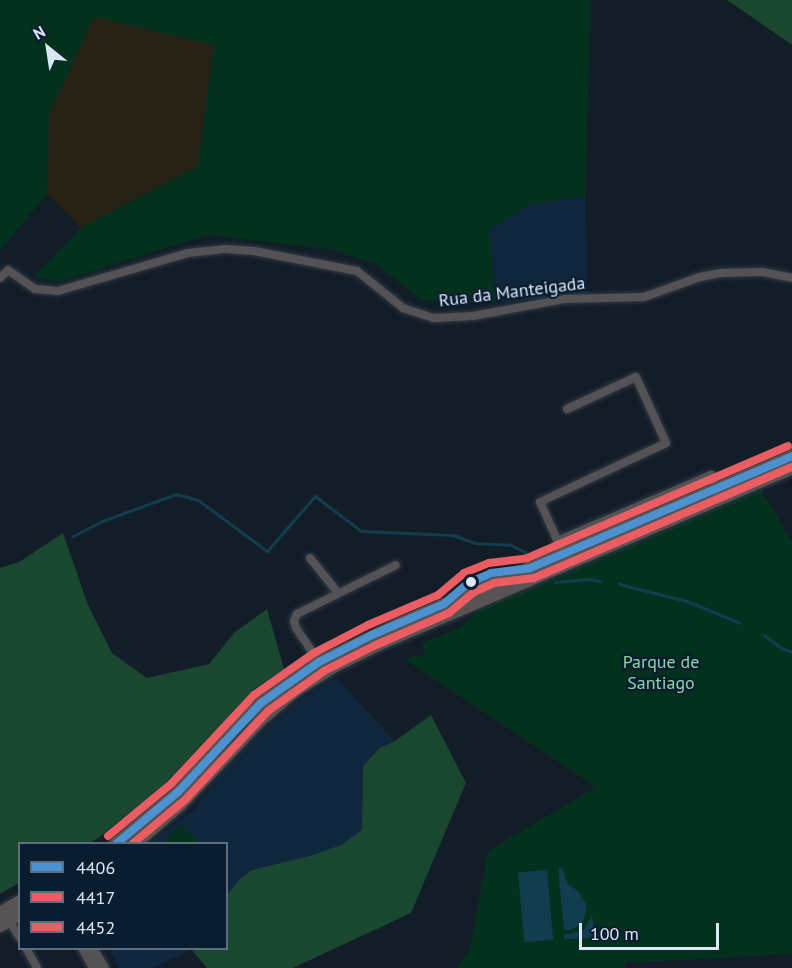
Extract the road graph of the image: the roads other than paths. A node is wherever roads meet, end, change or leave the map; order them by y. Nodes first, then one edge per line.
1 (0, 278) edge
2 (792, 278) edge
3 (567, 409) dead end
4 (792, 456) edge
5 (792, 468) edge
6 (716, 488) junction
7 (557, 541) junction
8 (563, 554) junction
9 (310, 558) dead end
10 (396, 565) dead end
11 (338, 593) junction
12 (319, 663) junction
13 (116, 842) edge
14 (136, 842) edge
15 (18, 904) edge
16 (7, 918) edge
17 (18, 935) edge
18 (27, 950) edge
19 (84, 950) edge
20 (94, 950) edge
21 (37, 968) edge
22 (94, 968) edge
23 (104, 968) edge

1 - 2 street, Rua da Manteigada
3 - 7 street
4 - 6 main road
5 - 14 main road
6 - 7 street
6 - 8 main road
7 - 8 street
8 - 12 main road
9 - 11 street
10 - 11 street
11 - 12 street
12 - 13 main road
15 - 16 main road
16 - 17 street
18 - 21 street
19 - 22 street
20 - 23 street

